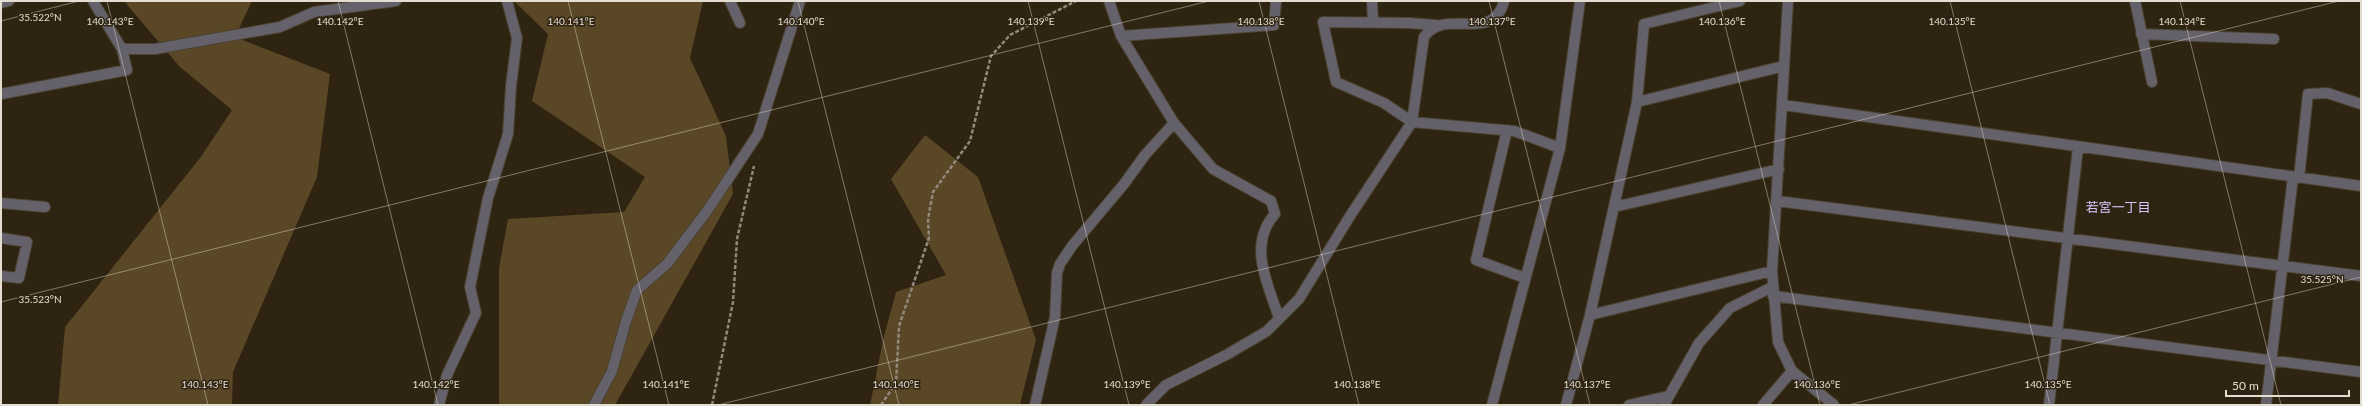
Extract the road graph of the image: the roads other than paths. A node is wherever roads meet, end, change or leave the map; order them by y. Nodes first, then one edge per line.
1 (9, 1) edge
2 (93, 1) edge
3 (396, 1) edge
4 (507, 1) edge
5 (730, 1) edge
6 (800, 1) edge
7 (1109, 1) edge
8 (1276, 1) edge
9 (1372, 1) edge
10 (1504, 1) edge
11 (1580, 1) edge
12 (1738, 1) edge
13 (1788, 1) edge
14 (2135, 1) edge
15 (1, 3) edge
16 (740, 22) dead end
17 (1373, 22) junction
18 (1436, 25) junction
19 (2142, 34) junction
20 (1120, 36) junction
21 (2274, 39) dead end
22 (122, 49) junction
23 (1784, 66) junction
24 (2152, 82) dead end
25 (1, 94) edge
26 (1637, 102) junction
27 (2361, 104) edge
28 (1783, 105) junction
29 (1412, 122) junction
30 (1174, 123) junction
31 (1507, 130) junction
32 (2078, 147) junction
33 (1560, 148) junction
34 (1779, 168) junction
35 (2296, 177) junction
36 (2361, 186) edge
37 (1777, 201) junction
38 (1, 203) edge
39 (46, 207) dead end
40 (1614, 207) junction
41 (1, 238) edge
42 (2068, 238) junction
43 (2283, 265) junction
44 (1772, 271) junction
45 (1, 276) edge
46 (2361, 276) edge
47 (1525, 278) junction
48 (1773, 291) junction
49 (1590, 315) junction
50 (1279, 318) junction
51 (2058, 333) junction
52 (2272, 360) junction
53 (1792, 371) junction
54 (2361, 372) edge
55 (1666, 400) edge
56 (439, 405) edge
57 (594, 405) edge
58 (1035, 405) edge
59 (1146, 405) edge
60 (1492, 405) edge
61 (1566, 405) edge
62 (1629, 405) edge
63 (1763, 405) edge
64 (1834, 405) edge
65 (2049, 405) edge
66 (2266, 405) edge

1 - 15 street
2 - 22 street
3 - 22 street
4 - 56 street
5 - 16 street
6 - 57 street
7 - 20 street
8 - 20 street
9 - 17 street
10 - 18 street
11 - 33 street
12 - 26 street
13 - 23 street
14 - 19 street
17 - 18 street
17 - 29 street
18 - 29 street
19 - 21 street
19 - 24 street
20 - 30 street
22 - 25 street
23 - 26 street
23 - 28 street
26 - 40 street
27 - 35 street
28 - 32 street
28 - 34 street
29 - 31 street
29 - 50 street
30 - 50 street
30 - 58 street
31 - 33 street
31 - 47 street
32 - 35 street
32 - 42 street
33 - 47 street
34 - 37 street
34 - 40 street
35 - 36 street
35 - 43 street
37 - 42 street
37 - 44 street
38 - 39 street
40 - 49 street
41 - 45 street
42 - 43 street
42 - 51 street
43 - 46 street
43 - 52 street
44 - 48 street
44 - 49 street
47 - 60 street
48 - 51 street
48 - 53 street
48 - 55 street
49 - 61 street
50 - 59 street
51 - 52 street
51 - 65 street
52 - 54 street
52 - 66 street
53 - 63 street
53 - 64 street
55 - 62 street

